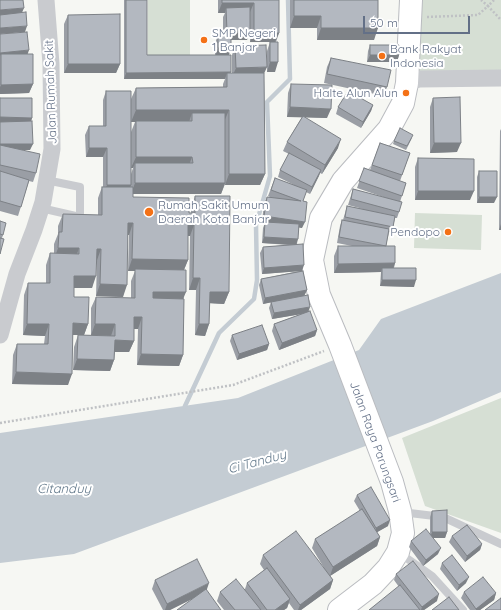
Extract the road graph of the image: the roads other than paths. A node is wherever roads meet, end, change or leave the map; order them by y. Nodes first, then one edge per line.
1 (46, 0) edge
2 (410, 9) edge
3 (501, 78) edge
4 (411, 79) junction
5 (46, 180) junction
6 (40, 209) junction
7 (0, 335) edge
8 (400, 511) junction
9 (501, 544) edge
10 (398, 552) junction
11 (339, 610) edge
12 (463, 610) edge

1 - 5 street, Jalan Rumah Sakit
2 - 4 highway, Jalan Raya Parungsari
3 - 4 street
4 - 8 highway, Jalan Raya Parungsari
5 - 6 street, Jalan Rumah Sakit
5 - 6 lane
6 - 7 street, Jalan Rumah Sakit
8 - 9 lane
8 - 10 highway, Jalan Raya Parungsari
10 - 11 highway, Jalan Raya Parungsari
10 - 12 lane

